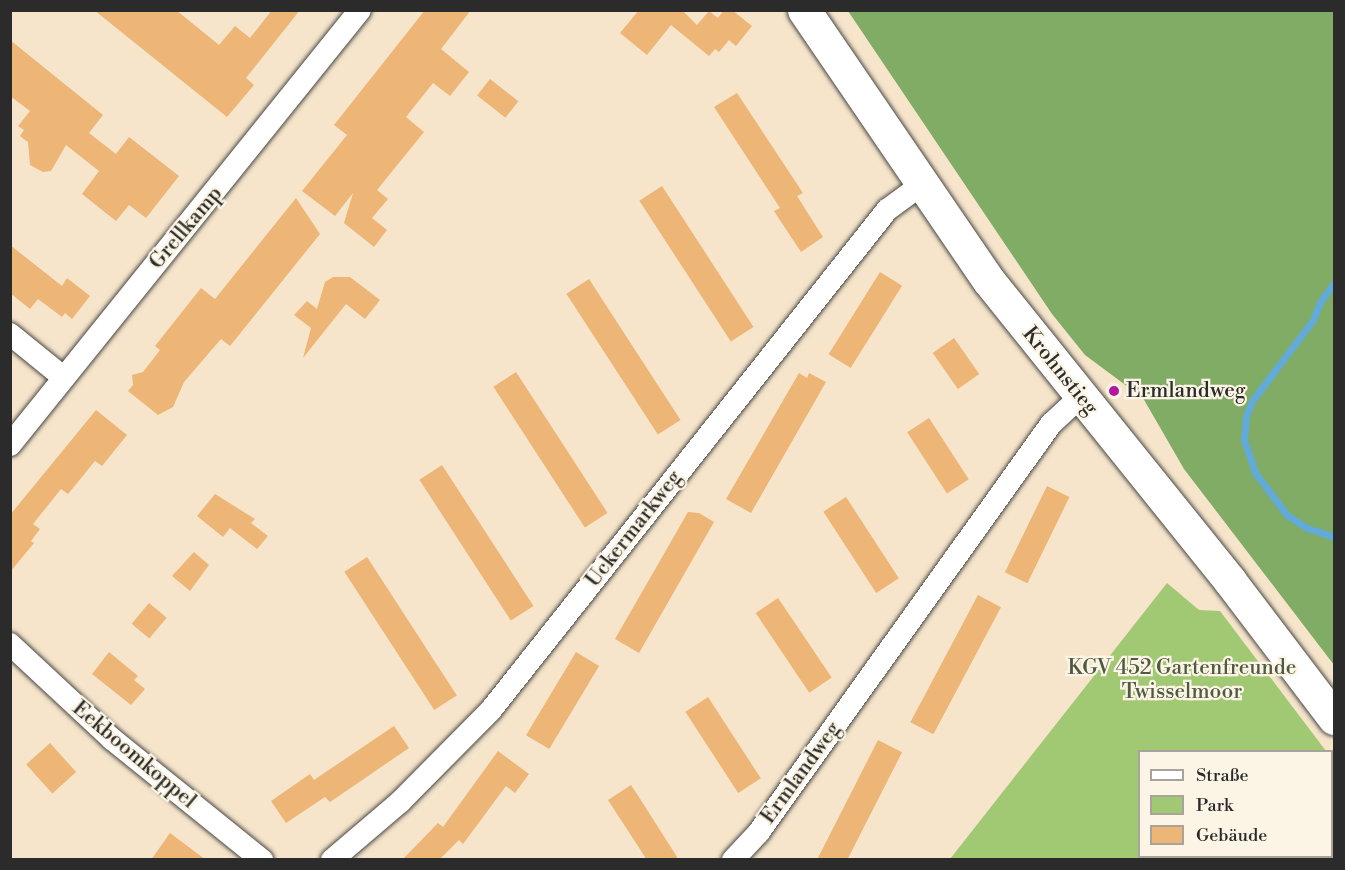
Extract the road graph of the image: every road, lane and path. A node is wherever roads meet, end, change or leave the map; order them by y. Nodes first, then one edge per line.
1 (360, 10) edge
2 (804, 10) edge
3 (921, 185) junction
4 (10, 334) edge
5 (63, 377) junction
6 (1080, 397) junction
7 (10, 445) edge
8 (10, 644) edge
9 (1335, 717) edge
10 (262, 860) edge
11 (332, 860) edge
12 (733, 860) edge

1 - 5 street, Grellkamp
2 - 3 main road, Krohnstieg
3 - 6 main road, Krohnstieg
3 - 11 street, Uckermarkweg
4 - 5 street
5 - 7 street, Grellkamp
6 - 9 main road, Krohnstieg
6 - 12 street, Ermlandweg
8 - 10 street, Eekboomkoppel

